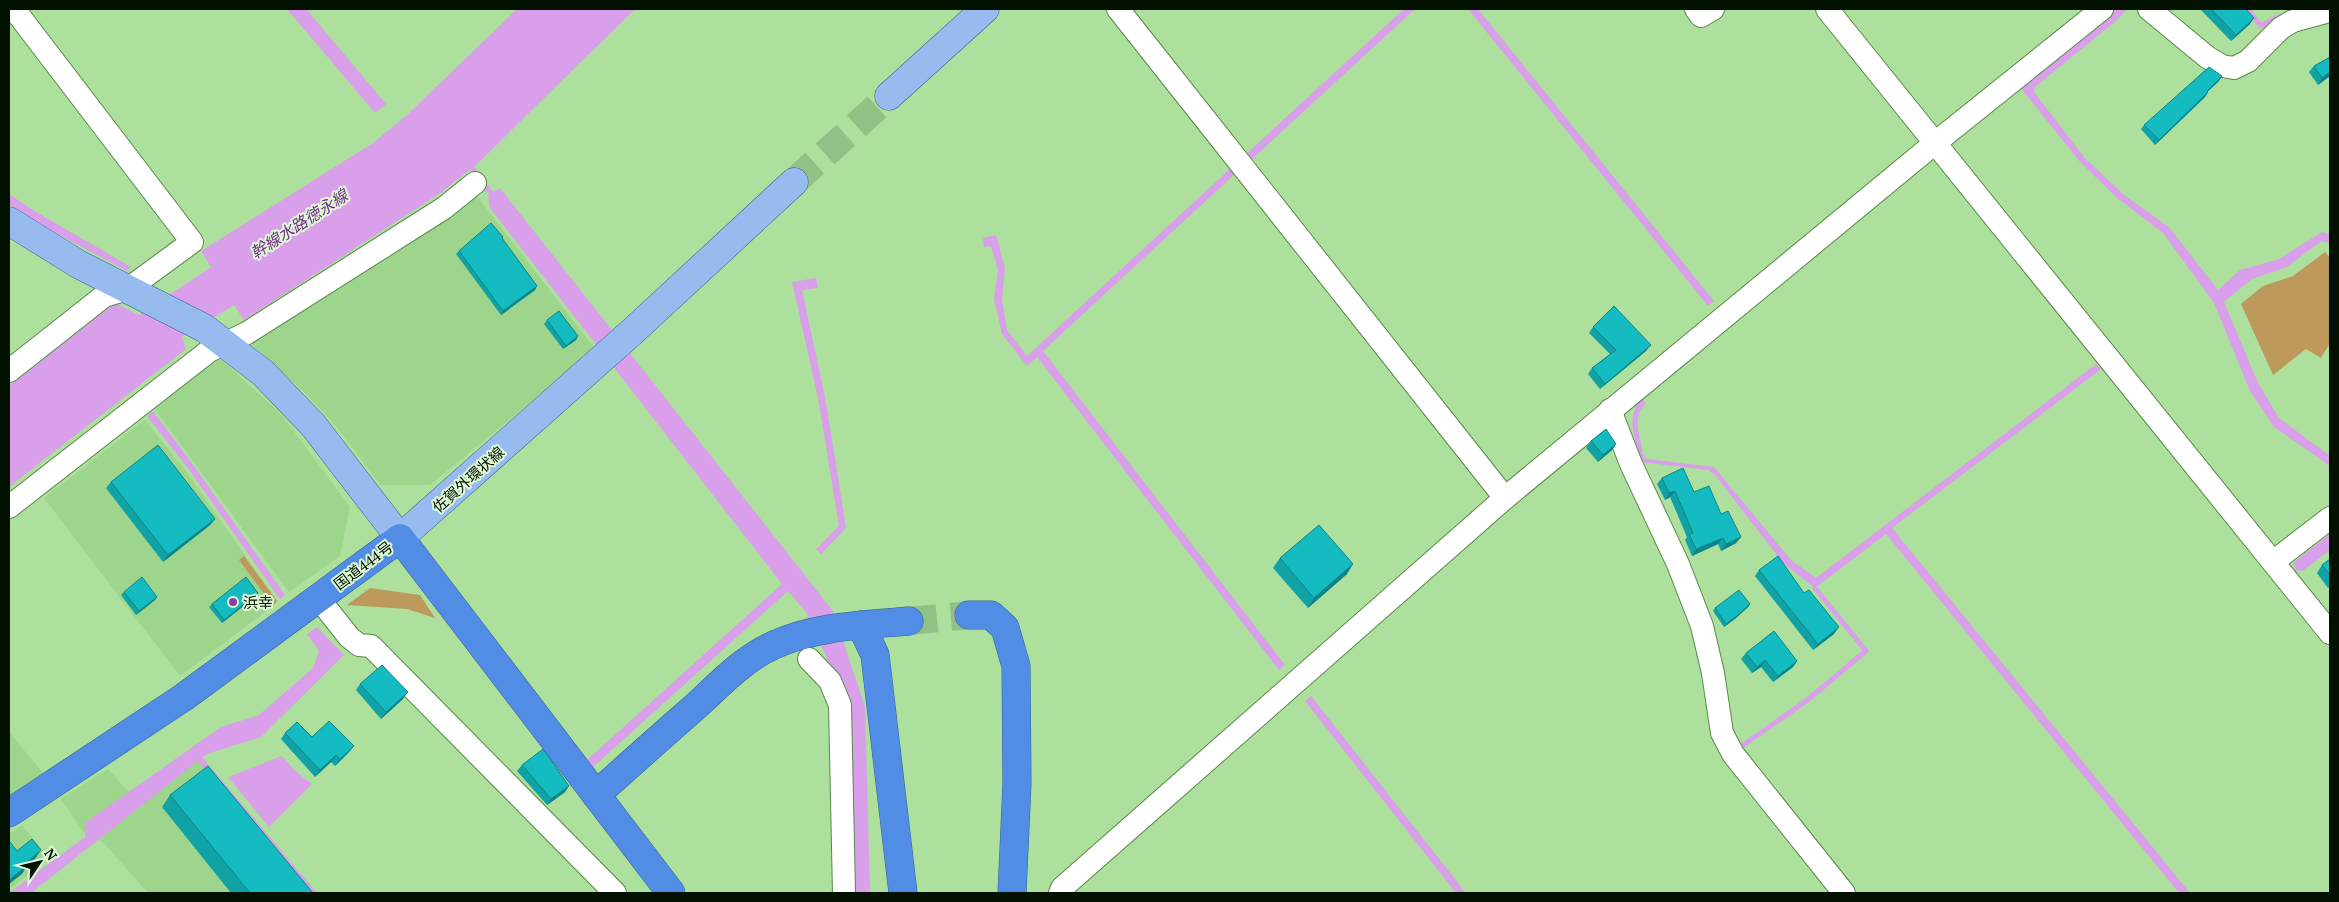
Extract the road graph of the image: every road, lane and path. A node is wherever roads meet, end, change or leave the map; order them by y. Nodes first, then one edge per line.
1 (14, 9) edge
2 (985, 9) edge
3 (1118, 9) edge
4 (1696, 9) edge
5 (1713, 9) edge
6 (1827, 9) edge
7 (2102, 9) edge
8 (2149, 9) edge
9 (2330, 14) edge
10 (889, 96) tunnel mouth
11 (1935, 143) junction
12 (794, 182) tunnel mouth
13 (475, 183) dead end
14 (9, 221) edge
15 (139, 294) junction
16 (215, 335) junction
17 (9, 371) edge
18 (1610, 410) junction
19 (1505, 498) junction
20 (9, 507) edge
21 (2330, 518) edge
22 (400, 538) junction
23 (2273, 562) junction
24 (319, 599) junction
25 (970, 615) tunnel mouth
26 (909, 621) tunnel mouth
27 (861, 625) junction
28 (2330, 632) edge
29 (809, 659) dead end
30 (596, 795) junction
31 (9, 813) edge
32 (615, 893) edge
33 (671, 893) edge
34 (844, 893) edge
35 (903, 893) edge
36 (1012, 893) edge
37 (1060, 893) edge
38 (1844, 893) edge

1 - 15 street
2 - 10 main road
3 - 19 street
4 - 5 street
6 - 11 street
7 - 11 street
8 - 9 street
11 - 18 street
11 - 23 street
12 - 22 main road, 佐賀外環状線
13 - 16 street
14 - 15 main road
15 - 16 main road
15 - 17 street
16 - 20 street
16 - 22 main road
18 - 19 street
18 - 38 street
19 - 37 street
21 - 23 street
22 - 24 highway, 国道444号
22 - 30 highway, 国道444号
23 - 28 street
24 - 31 highway, 国道444号
24 - 32 street
25 - 36 highway
26 - 27 highway
27 - 30 highway
27 - 35 highway
29 - 34 street
30 - 33 highway, 国道444号

